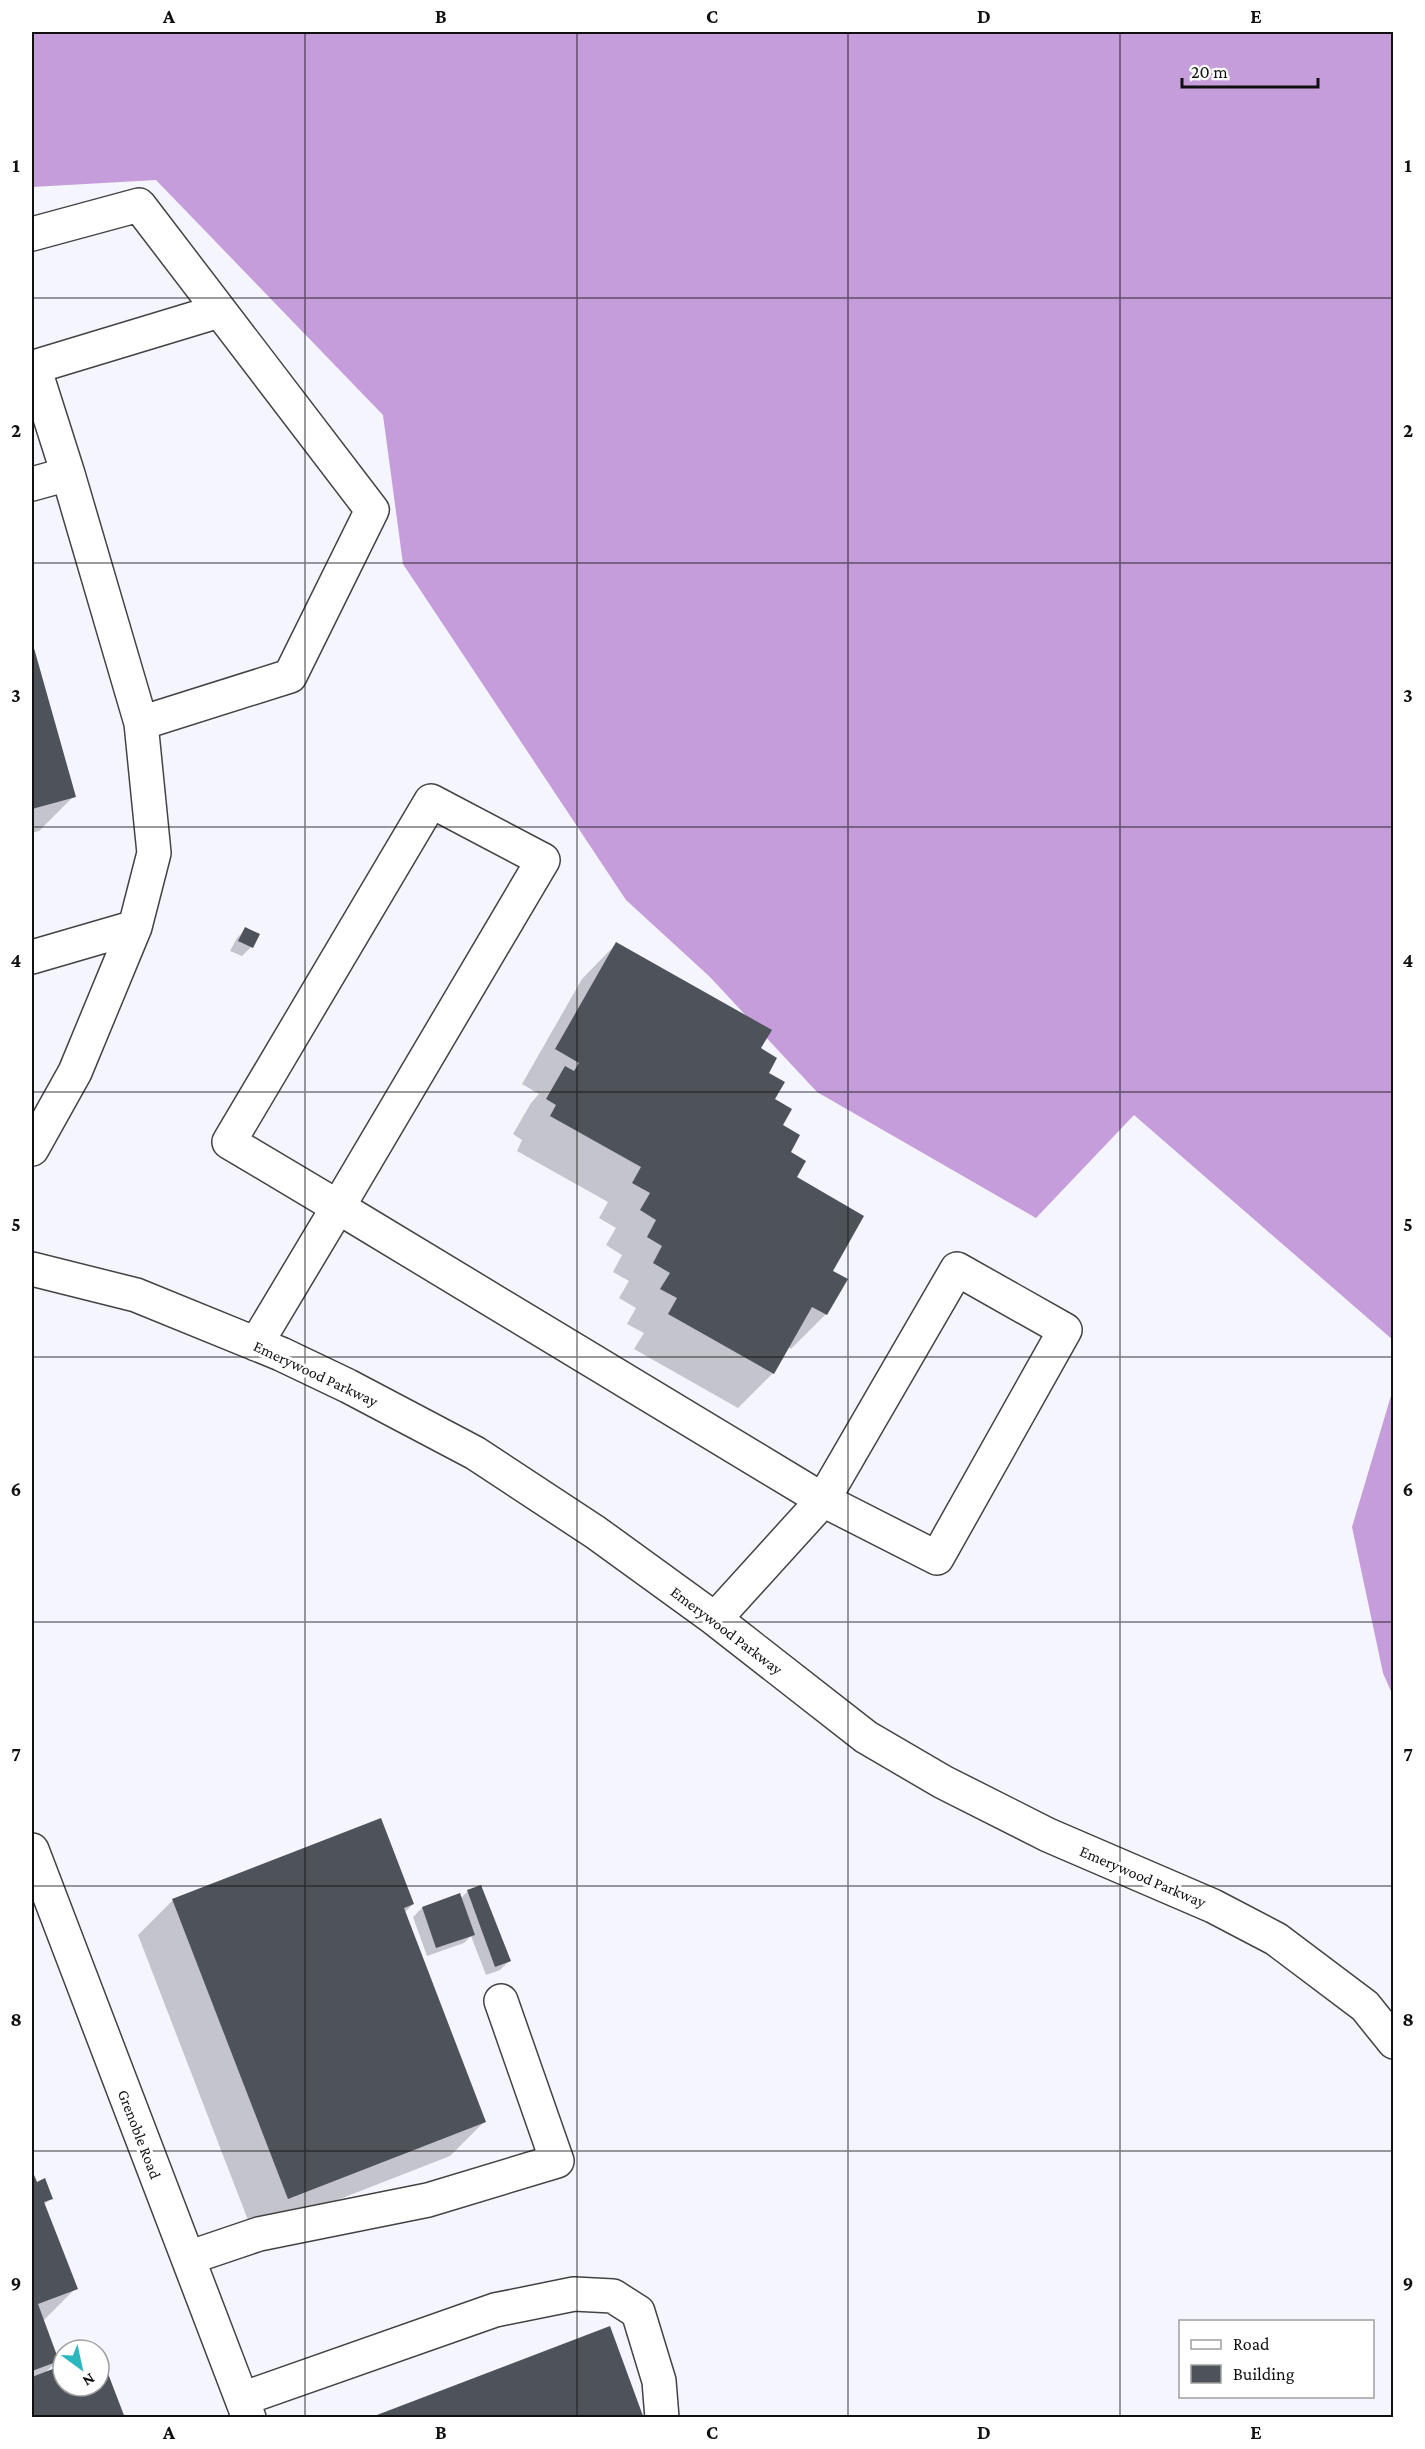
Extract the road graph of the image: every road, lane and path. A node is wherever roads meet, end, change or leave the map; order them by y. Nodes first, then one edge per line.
1 (32, 234) edge
2 (219, 310) junction
3 (33, 367) edge
4 (68, 474) junction
5 (32, 484) edge
6 (141, 723) junction
7 (135, 927) junction
8 (32, 957) edge
9 (32, 1149) edge
10 (338, 1208) junction
11 (32, 1269) edge
12 (256, 1344) junction
13 (823, 1500) junction
14 (715, 1619) junction
15 (32, 1850) edge
16 (501, 2001) dead end
17 (1394, 2042) edge
18 (188, 2258) junction
19 (245, 2408) edge
20 (662, 2418) edge

1 - 2 street
2 - 3 street
2 - 6 street
3 - 4 street
4 - 5 street
4 - 6 street
6 - 7 street
7 - 8 street
7 - 9 street
10 - 10 street
10 - 12 street
10 - 13 street
11 - 12 street, Emerywood Parkway
12 - 14 street, Emerywood Parkway
13 - 13 street
13 - 14 street
14 - 17 street, Emerywood Parkway
15 - 18 street, Grenoble Road
16 - 18 street
18 - 19 street, Grenoble Road
19 - 20 street

